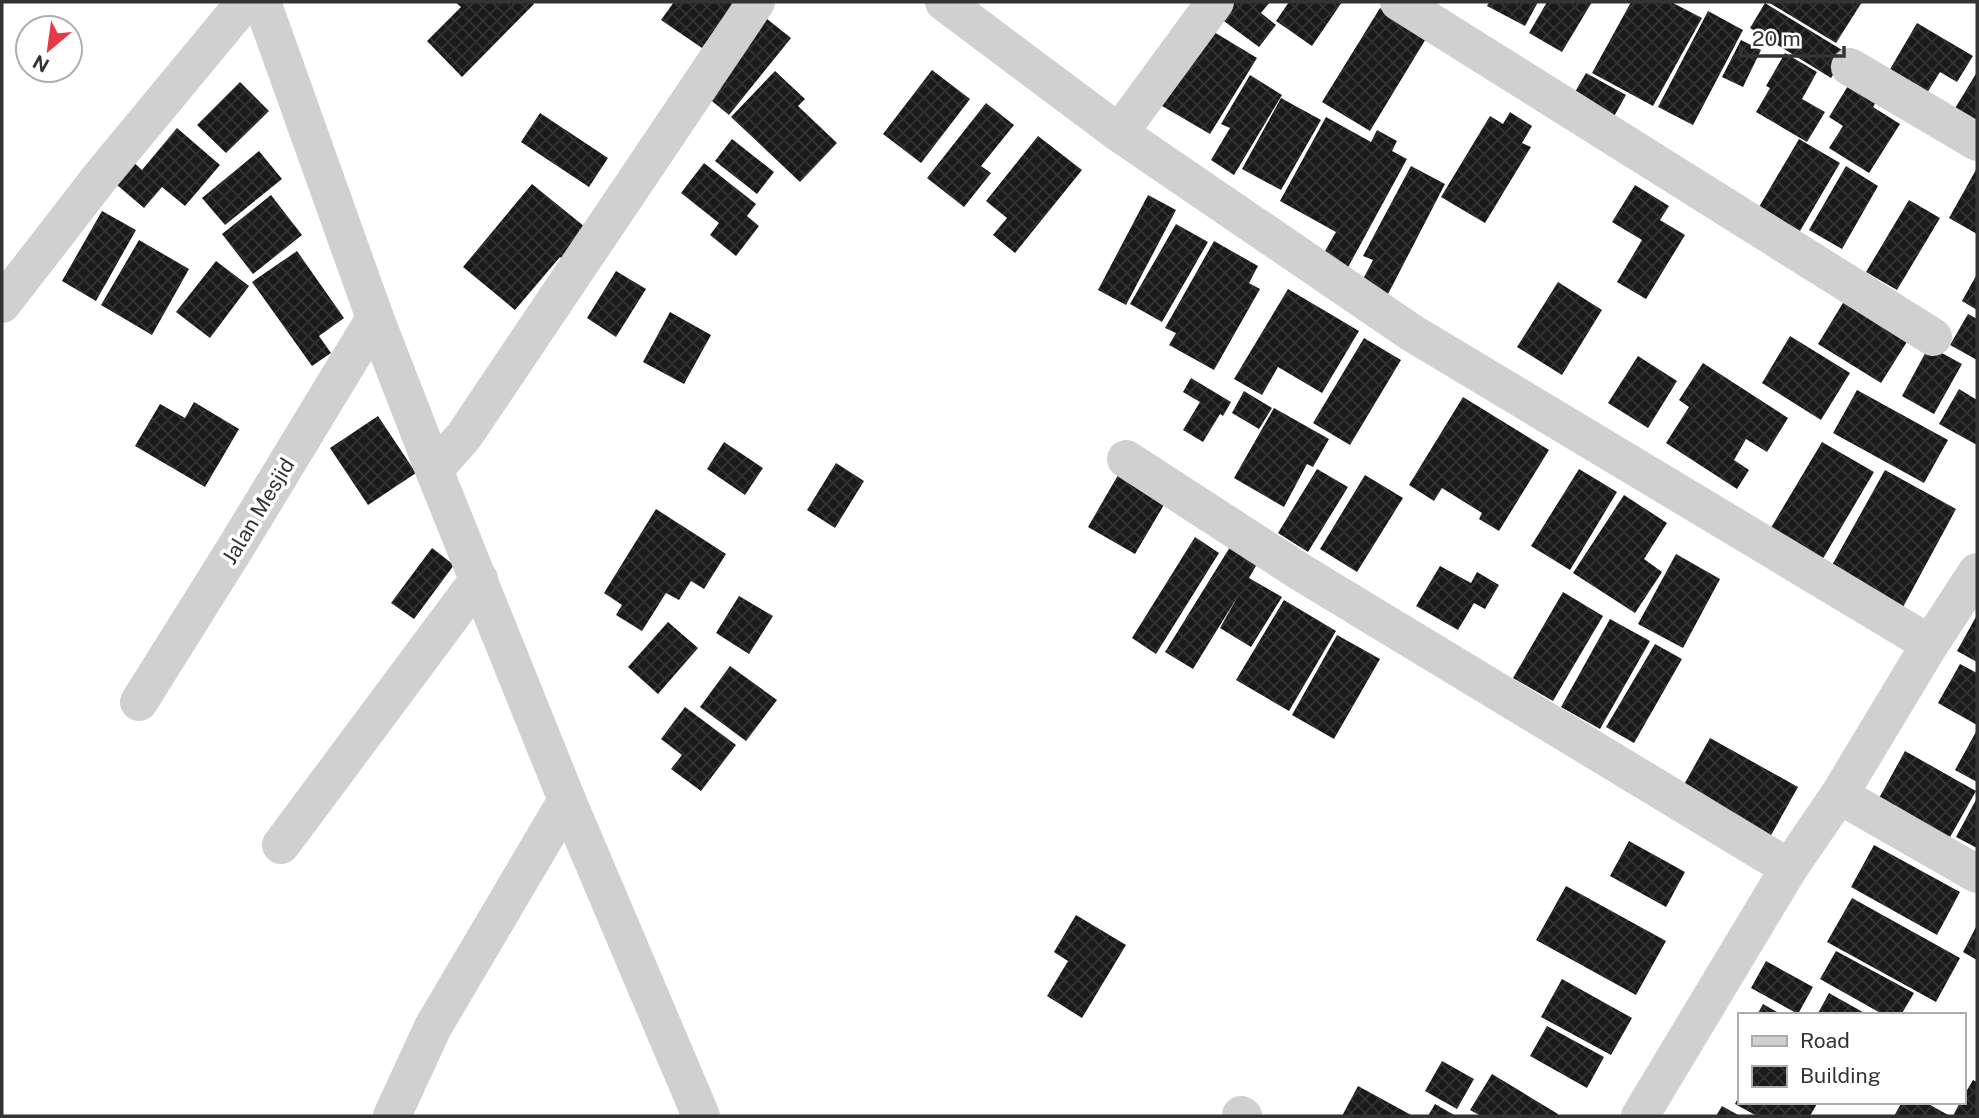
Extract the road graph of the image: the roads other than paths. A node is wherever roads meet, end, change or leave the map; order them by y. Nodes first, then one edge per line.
1 (245, 2) edge
2 (262, 2) edge
3 (756, 2) edge
4 (944, 2) edge
5 (1215, 2) edge
6 (1399, 2) edge
7 (1850, 67) dead end
8 (1119, 134) junction
9 (1977, 142) edge
10 (2, 304) edge
11 (375, 318) junction
12 (1933, 337) dead end
13 (1126, 459) dead end
14 (434, 470) junction
15 (1977, 572) edge
16 (479, 579) junction
17 (1930, 644) junction
18 (139, 702) dead end
19 (1839, 795) junction
20 (567, 800) junction
21 (281, 845) dead end
22 (1789, 867) junction
23 (1977, 874) edge
24 (392, 1116) edge
25 (701, 1116) edge
26 (1640, 1116) edge

1 - 10 street
2 - 11 street
3 - 14 street
4 - 8 street
5 - 8 street
6 - 12 street
7 - 9 street
8 - 17 street
11 - 14 street
11 - 18 street, Jalan Mesjid
13 - 22 street
14 - 16 street
15 - 17 street
16 - 20 street
16 - 21 street
17 - 19 street
19 - 22 street
19 - 23 street
20 - 24 street
20 - 25 street
22 - 26 street

